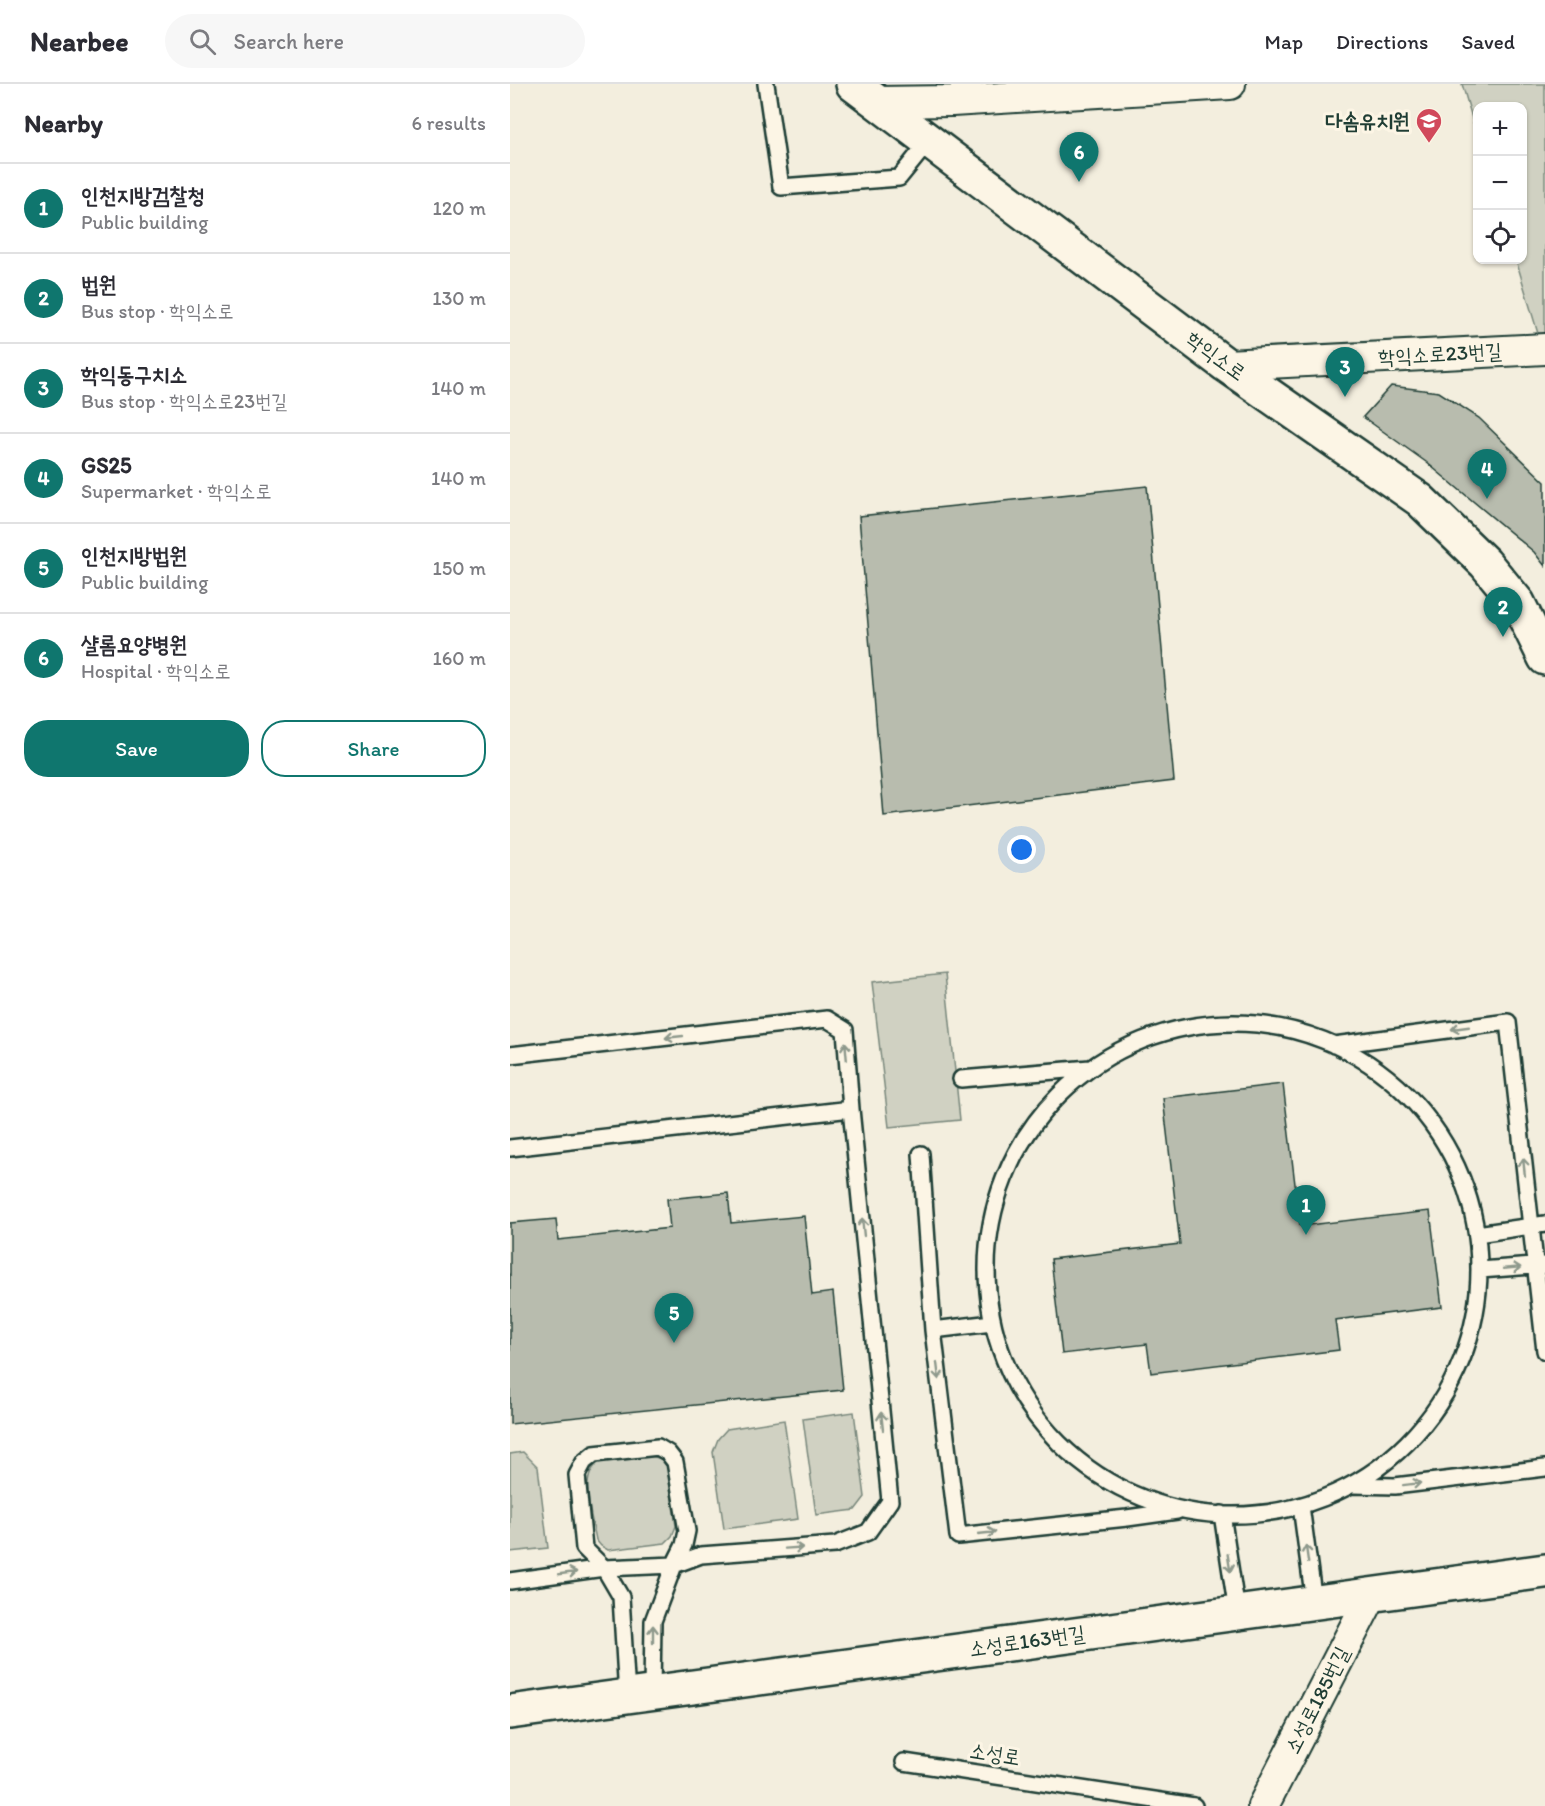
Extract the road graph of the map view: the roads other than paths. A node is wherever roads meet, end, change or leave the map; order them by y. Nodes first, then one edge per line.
1 (766, 84) edge
2 (1230, 84) edge
3 (1150, 86) edge
4 (865, 93) edge
5 (929, 141) junction
6 (1545, 349) edge
7 (1226, 365) junction
8 (1545, 658) edge
9 (1334, 1045) junction
10 (510, 1055) edge
11 (1090, 1068) junction
12 (961, 1080) dead end
13 (851, 1109) junction
14 (510, 1148) edge
15 (921, 1154) dead end
16 (1538, 1225) edge
17 (1477, 1234) junction
18 (1540, 1265) edge
19 (1480, 1270) junction
20 (992, 1323) junction
21 (933, 1330) junction
22 (1545, 1350) edge
23 (1545, 1468) edge
24 (1353, 1485) junction
25 (1300, 1506) junction
26 (1185, 1510) junction
27 (1222, 1514) junction
28 (674, 1565) junction
29 (603, 1568) junction
30 (1545, 1571) edge
31 (510, 1581) edge
32 (1372, 1594) junction
33 (1314, 1602) junction
34 (1237, 1612) junction
35 (640, 1694) junction
36 (510, 1712) edge
37 (904, 1762) dead end
38 (1194, 1806) edge
39 (1263, 1806) edge

1 - 5 lane
2 - 3 street
3 - 4 street
4 - 5 street, 학익소로
5 - 7 street, 학익소로
6 - 7 street, 학익소로23번길
7 - 8 street, 학익소로
9 - 11 lane
16 -> 9 lane
9 - 17 lane
13 -> 10 lane
11 - 12 lane
11 - 20 lane
13 - 14 lane
28 -> 13 lane
15 - 21 lane
16 - 17 lane
16 - 18 lane
17 - 19 lane
19 -> 18 lane
18 - 22 lane
19 - 24 lane
20 - 21 lane
20 - 26 lane
21 -> 26 lane
24 -> 23 lane
24 - 25 lane
25 - 27 lane
33 -> 25 lane
26 - 27 lane
27 -> 34 lane
28 - 29 lane
28 - 29 lane
35 -> 28 lane
31 -> 29 lane
29 - 35 lane
30 - 32 street, 소성로163번길
32 - 33 street, 소성로163번길
32 - 39 street, 소성로185번길
33 - 34 street, 소성로163번길
34 - 35 street, 소성로163번길
35 - 36 street, 소성로163번길
37 - 38 lane, 소성로

